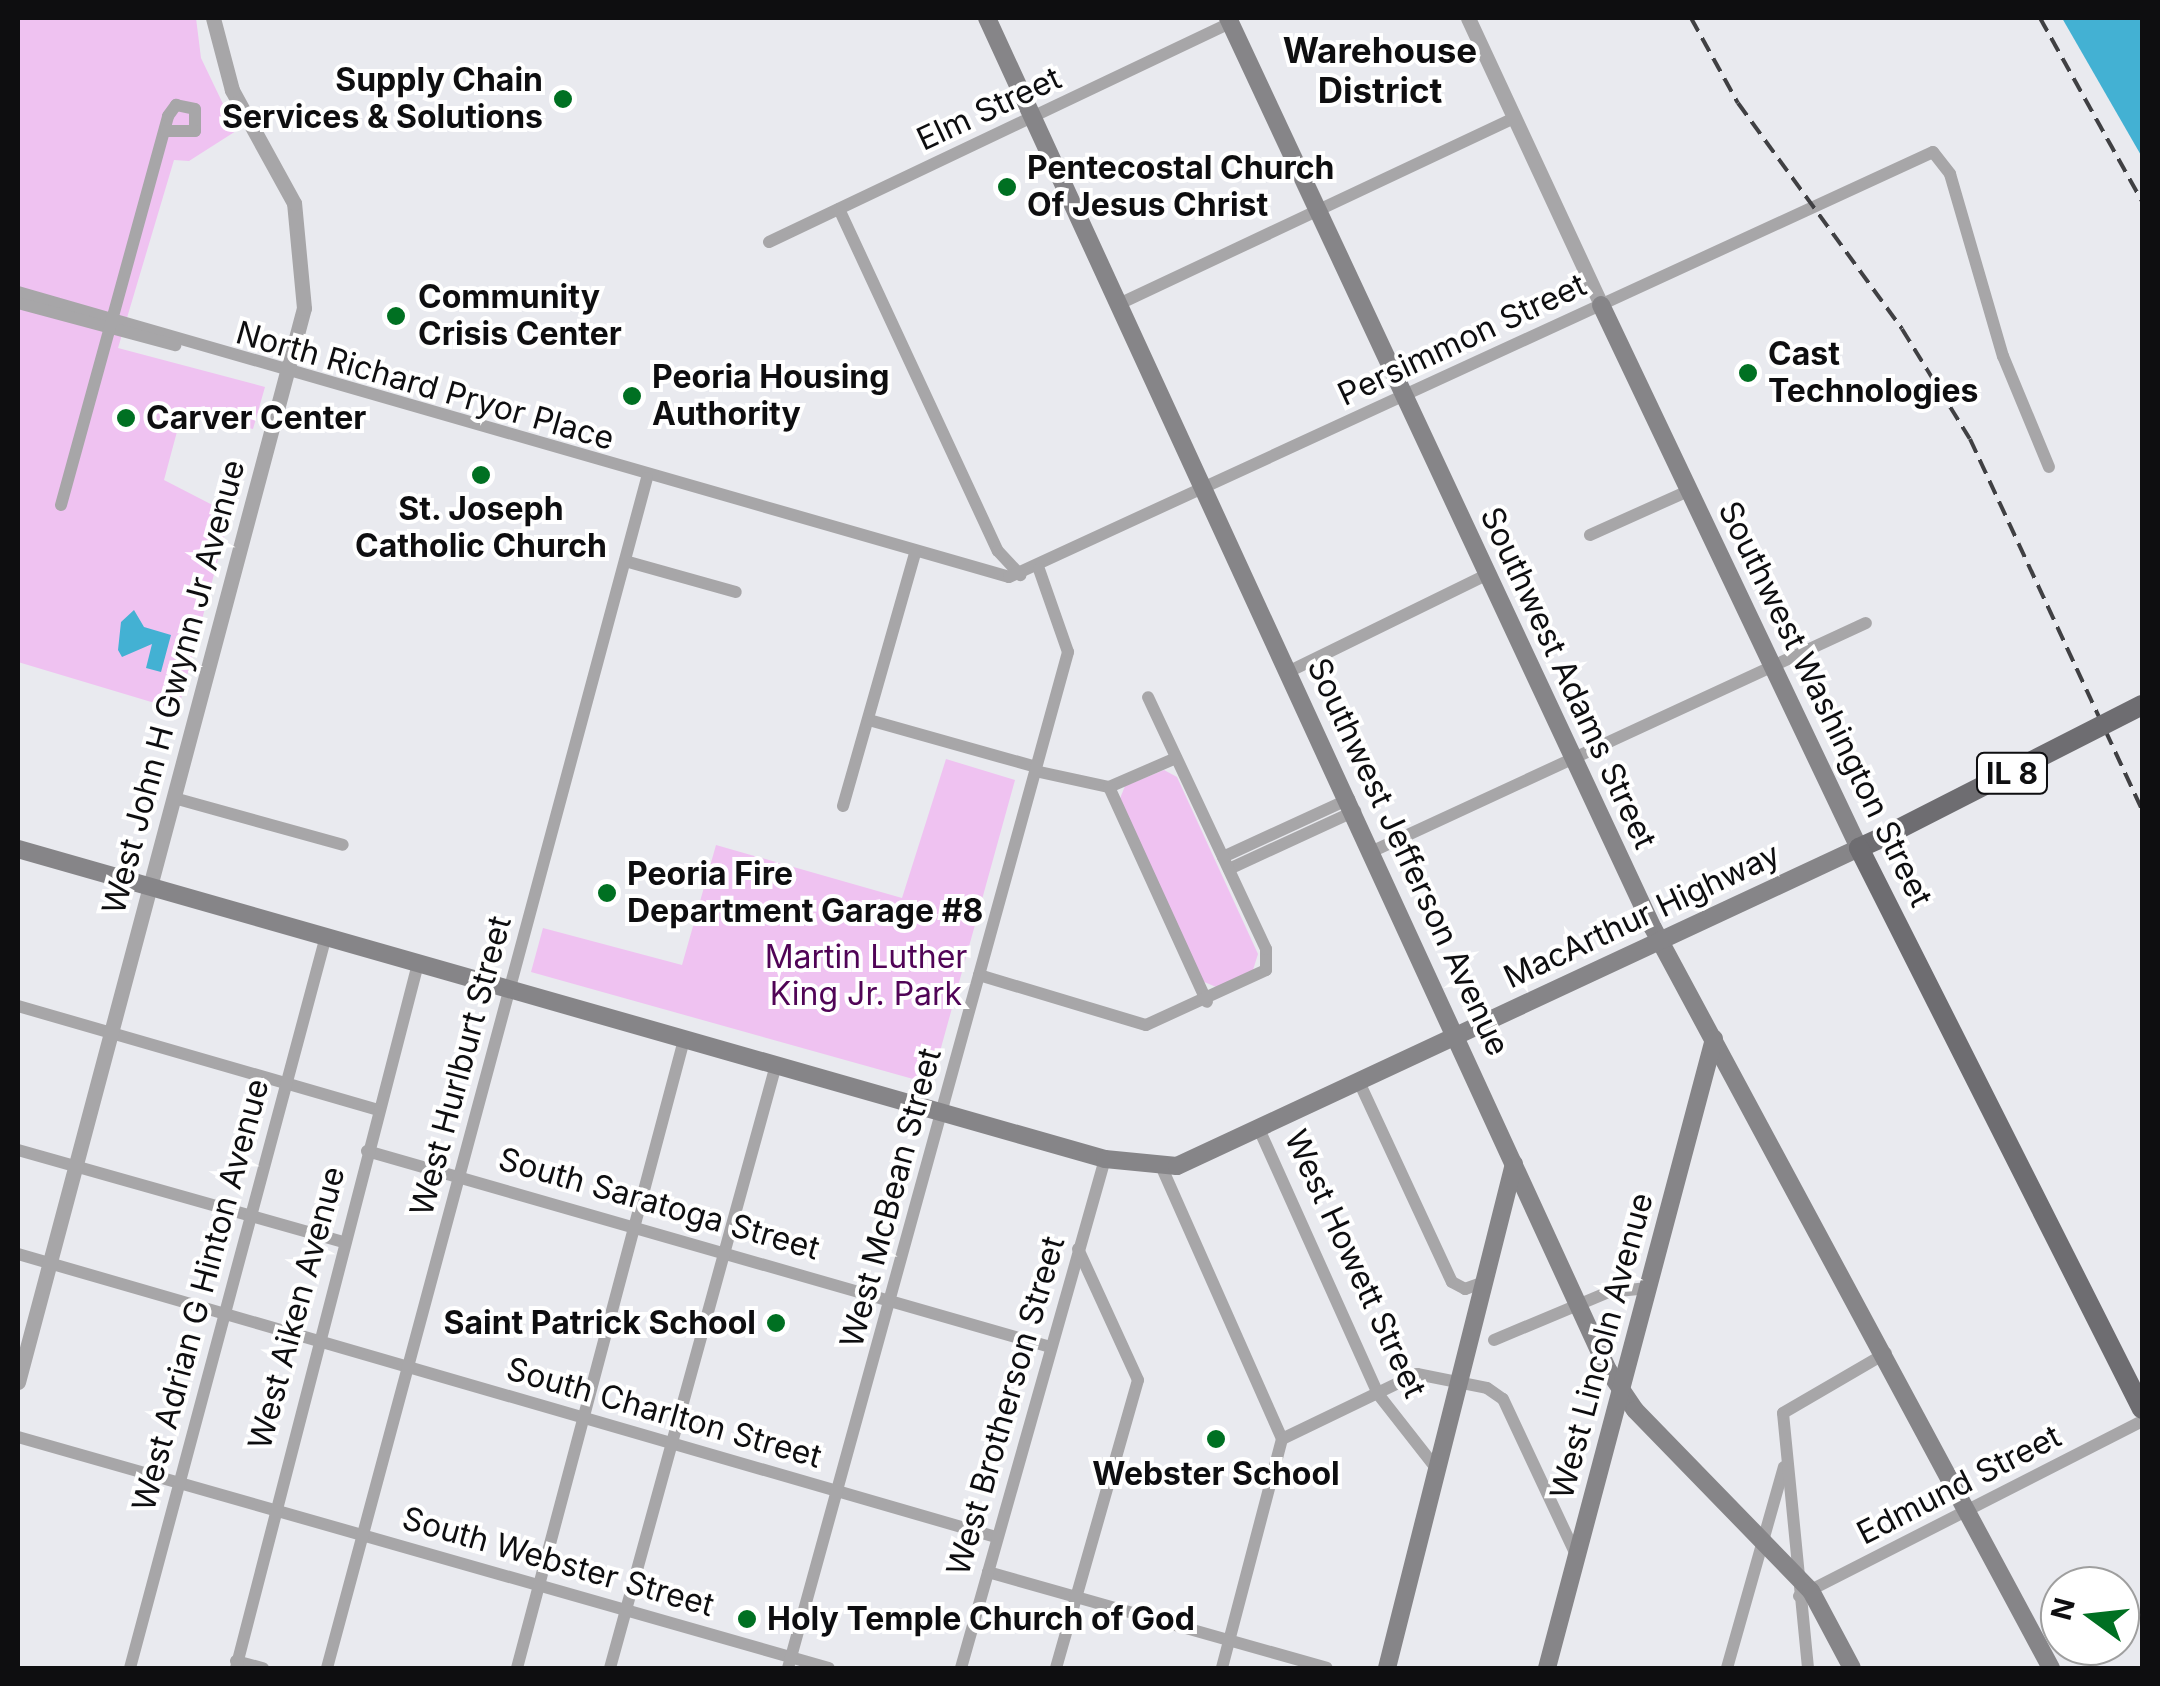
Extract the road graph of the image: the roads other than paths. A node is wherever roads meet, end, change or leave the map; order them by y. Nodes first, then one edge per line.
1 (212, 18) edge
2 (987, 18) edge
3 (1468, 18) edge
4 (1229, 20) edge
5 (1514, 118) junction
6 (1033, 119) junction
7 (166, 131) dead end
8 (839, 209) junction
9 (1316, 210) junction
10 (770, 242) dead end
11 (18, 292) edge
12 (18, 303) edge
13 (1119, 304) junction
14 (1601, 305) junction
15 (110, 324) junction
16 (287, 376) junction
17 (1403, 398) junction
18 (2049, 467) dead end
19 (647, 478) junction
20 (1206, 489) junction
21 (1690, 490) junction
22 (61, 504) dead end
23 (1590, 535) dead end
24 (914, 554) junction
25 (625, 561) junction
26 (1039, 569) junction
27 (1020, 575) junction
28 (1486, 575) junction
29 (736, 592) dead end
30 (1866, 623) dead end
31 (1770, 664) junction
32 (1290, 671) junction
33 (1148, 698) dead end
34 (2142, 705) edge
35 (869, 720) junction
36 (1176, 758) junction
37 (1572, 760) junction
38 (1035, 769) junction
39 (1109, 787) junction
40 (174, 798) junction
41 (1352, 805) junction
42 (844, 806) dead end
43 (342, 845) dead end
44 (1859, 848) junction
45 (18, 849) edge
46 (1374, 851) junction
47 (1226, 863) junction
48 (149, 886) junction
49 (326, 936) junction
50 (1660, 941) junction
51 (418, 964) junction
52 (979, 975) junction
53 (510, 990) junction
54 (1208, 1002) junction
55 (18, 1006) edge
56 (110, 1034) junction
57 (1458, 1034) junction
58 (1714, 1039) junction
59 (684, 1040) junction
60 (776, 1065) junction
61 (285, 1084) junction
62 (1360, 1084) junction
63 (378, 1110) junction
64 (943, 1112) junction
65 (1259, 1130) junction
66 (18, 1150) edge
67 (367, 1151) junction
68 (1105, 1159) junction
69 (1514, 1164) junction
70 (75, 1166) junction
71 (1162, 1168) junction
72 (460, 1176) junction
73 (250, 1216) junction
74 (637, 1227) junction
75 (343, 1242) junction
76 (1078, 1248) junction
77 (725, 1252) junction
78 (18, 1254) edge
79 (50, 1263) junction
80 (1487, 1281) junction
81 (1648, 1288) junction
82 (892, 1299) junction
83 (1577, 1305) junction
84 (225, 1315) junction
85 (1494, 1340) dead end
86 (316, 1342) junction
87 (1050, 1347) junction
88 (1886, 1353) junction
89 (408, 1368) junction
90 (1463, 1380) junction
91 (18, 1382) edge
92 (1620, 1392) junction
93 (1378, 1394) junction
94 (2142, 1409) edge
95 (584, 1420) junction
96 (2142, 1422) edge
97 (18, 1437) edge
98 (1282, 1439) junction
99 (672, 1444) junction
100 (1786, 1460) junction
101 (1436, 1468) junction
102 (180, 1482) junction
103 (841, 1492) junction
104 (272, 1508) junction
105 (1970, 1510) junction
106 (364, 1534) junction
107 (996, 1537) junction
108 (1762, 1540) junction
109 (1577, 1556) junction
110 (988, 1572) junction
111 (1796, 1574) junction
112 (538, 1585) junction
113 (1805, 1594) junction
114 (1075, 1598) junction
115 (626, 1611) junction
116 (1230, 1642) junction
117 (789, 1663) edge
118 (236, 1665) edge
119 (130, 1668) edge
120 (263, 1668) edge
121 (328, 1668) edge
122 (517, 1668) edge
123 (610, 1668) edge
124 (828, 1668) edge
125 (960, 1668) edge
126 (1056, 1668) edge
127 (1222, 1668) edge
128 (1327, 1668) edge
129 (1387, 1668) edge
130 (1547, 1668) edge
131 (1727, 1668) edge
132 (1808, 1668) edge
133 (1852, 1668) edge
134 (2051, 1668) edge

1 - 16 street, West John H Gwynn Jr Avenue
2 - 6 main road, Southwest Jefferson Avenue
3 - 5 street, Southwest Washington Street
4 - 6 street, Elm Street
4 - 9 main road, Southwest Adams Street
5 - 9 street
5 - 14 street, Southwest Washington Street
6 - 8 street, Elm Street
6 - 13 main road, Southwest Jefferson Avenue
7 - 15 street
8 - 10 street, Elm Street
8 - 27 street
9 - 13 street
9 - 17 main road, Southwest Adams Street
11 - 15 street, North Richard Pryor Place
12 - 15 street, North Richard Pryor Place
13 - 20 main road, Southwest Jefferson Avenue
14 - 17 street, Persimmon Street
14 - 18 street, Persimmon Street
14 - 21 main road, Southwest Washington Street
15 - 16 street, North Richard Pryor Place
15 - 22 street
16 - 19 street, North Richard Pryor Place
16 - 40 street, West John H Gwynn Jr Avenue
17 - 20 street, Persimmon Street
17 - 28 main road, Southwest Adams Street
19 - 24 street, North Richard Pryor Place
19 - 25 street, West Hurlburt Street
20 - 26 street, Persimmon Street
20 - 32 main road, Southwest Jefferson Avenue
21 - 23 street
21 - 31 main road, Southwest Washington Street
24 - 27 street, North Richard Pryor Place
24 - 35 street
25 - 29 street
25 - 53 street, West Hurlburt Street
26 - 27 street, Persimmon Street
26 - 38 street, West McBean Street
28 - 32 street
28 - 37 main road, Southwest Adams Street
30 - 31 street
31 - 37 street
31 - 44 main road, Southwest Washington Street
32 - 41 main road, Southwest Jefferson Avenue
33 - 36 street
34 - 44 main road, MacArthur Highway / IL 8, bridge
35 - 38 street
35 - 42 street
36 - 39 street
36 - 47 street
37 - 46 street
37 - 50 main road, Southwest Adams Street
38 - 39 street
38 - 52 street, West McBean Street
39 - 54 street
40 - 43 street
40 - 48 street, West John H Gwynn Jr Avenue
41 - 46 main road, Southwest Jefferson Avenue
41 - 47 street
44 - 50 main road, MacArthur Highway / IL 8
44 - 94 main road, Southwest Washington Street
45 - 48 main road
46 - 57 main road, Southwest Jefferson Avenue
47 - 54 street
48 - 49 main road
48 - 56 street, West John H Gwynn Jr Avenue
49 - 51 main road
49 - 61 street, West Adrian G Hinton Avenue
50 - 57 main road, MacArthur Highway / IL 8
50 - 58 main road, Southwest Adams Street
51 - 53 main road
51 - 63 street, West Aiken Avenue
52 - 54 street
52 - 64 street, West McBean Street
53 - 59 main road
53 - 72 street, West Hurlburt Street
55 - 56 street
56 - 61 street
56 - 70 street, West John H Gwynn Jr Avenue
57 - 62 main road, MacArthur Highway
57 - 69 main road, Southwest Jefferson Avenue
58 - 81 main road, West Lincoln Avenue
58 - 88 main road, Southwest Adams Street
59 - 60 main road
59 - 74 street
60 - 64 main road
60 - 77 street
61 - 63 street
61 - 73 street, West Adrian G Hinton Avenue
62 - 65 main road, MacArthur Highway
62 - 80 street
63 - 67 street, West Aiken Avenue
64 - 68 main road
64 - 82 street, West McBean Street
65 - 71 main road, MacArthur Highway
65 - 93 street, West Howett Street
66 - 70 street
67 - 72 street, South Saratoga Street
67 - 75 street, West Aiken Avenue
68 - 71 main road
68 - 76 street, West Brotherson Street
69 - 80 main road, West Howett Street
69 - 83 main road, Southwest Jefferson Avenue
70 - 73 street
70 - 79 street, West John H Gwynn Jr Avenue
71 - 98 street
72 - 74 street, South Saratoga Street
72 - 89 street, West Hurlburt Street
73 - 75 street
73 - 84 street, West Adrian G Hinton Avenue
74 - 77 street, South Saratoga Street
74 - 95 street
75 - 86 street, West Aiken Avenue
76 - 87 street, West Brotherson Street
76 - 114 street
77 - 82 street, South Saratoga Street
77 - 99 street
78 - 79 street, South Charlton Street
79 - 84 street, South Charlton Street
79 - 91 street, West John H Gwynn Jr Avenue
80 - 90 main road, West Howett Street
81 - 83 street
81 - 92 main road, West Lincoln Avenue
82 - 87 street, South Saratoga Street
82 - 103 street, West McBean Street
83 - 85 street
83 - 92 main road, Southwest Jefferson Avenue
84 - 86 street, South Charlton Street
84 - 102 street, West Adrian G Hinton Avenue
86 - 89 street, South Charlton Street
86 - 104 street, West Aiken Avenue
87 - 107 street, West Brotherson Street
88 - 100 street
88 - 105 main road, Southwest Adams Street
89 - 95 street, South Charlton Street
89 - 106 street, West Hurlburt Street
90 - 93 street
90 - 101 main road, West Howett Street
90 - 109 street
92 - 108 main road, Southwest Jefferson Avenue
92 - 109 main road, West Lincoln Avenue
93 - 98 street
93 - 101 street, West Howett Street
95 - 99 street, South Charlton Street
95 - 112 street
96 - 105 street, Edmund Street
97 - 102 street, South Webster Street
98 - 116 street
99 - 103 street, South Charlton Street
99 - 115 street
100 - 108 street
100 - 111 street
101 - 129 main road, West Howett Street
102 - 104 street, South Webster Street
102 - 119 street, West Adrian G Hinton Avenue
103 - 107 street, South Charlton Street
103 - 117 street, West McBean Street
104 - 106 street, South Webster Street
104 - 118 street, West Aiken Avenue
105 - 113 street, Edmund Street
105 - 134 main road, Southwest Adams Street
106 - 112 street, South Webster Street
106 - 121 street, West Hurlburt Street
107 - 110 street, West Brotherson Street
108 - 111 main road, Southwest Jefferson Avenue
108 - 131 street
109 - 130 main road, West Lincoln Avenue
110 - 114 street
110 - 125 street, West Brotherson Street
111 - 113 main road, Southwest Jefferson Avenue
112 - 115 street, South Webster Street
112 - 122 street
113 - 132 street
113 - 133 main road, Southwest Jefferson Avenue
114 - 116 street
114 - 126 street
115 - 117 street, South Webster Street
115 - 123 street
116 - 127 street
116 - 128 street
117 - 124 street, South Webster Street
118 - 120 street

